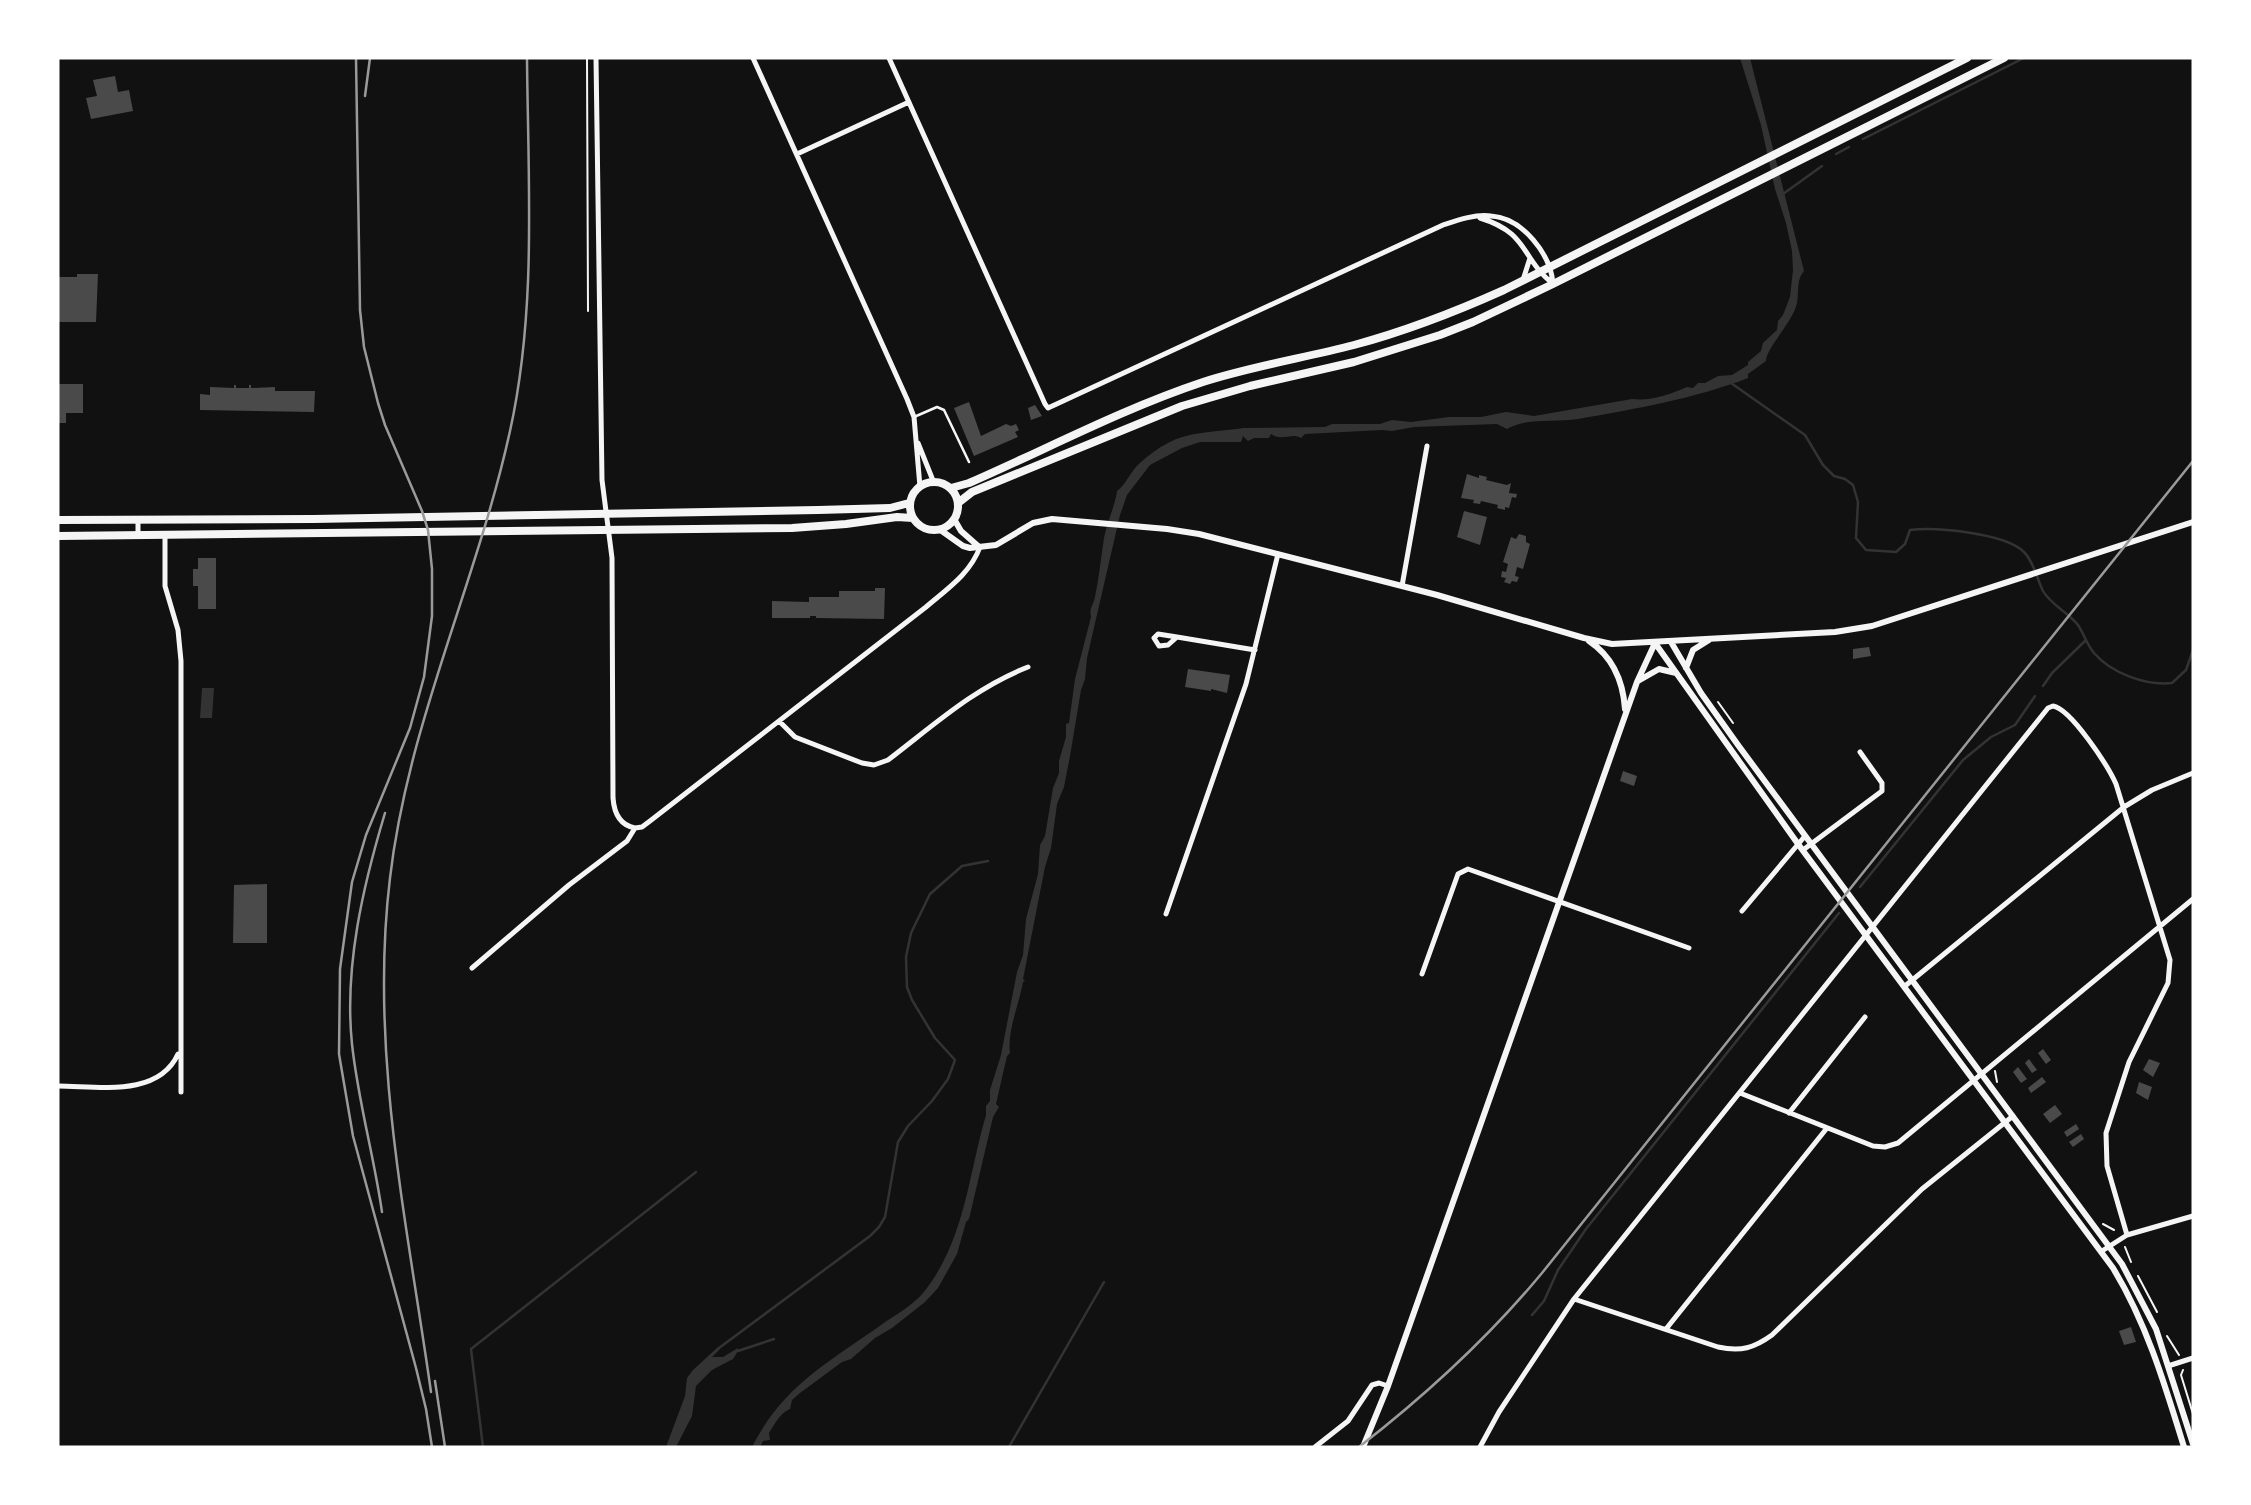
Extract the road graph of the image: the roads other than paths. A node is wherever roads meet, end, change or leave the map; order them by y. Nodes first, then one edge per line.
1 (596, 58) edge
2 (753, 58) edge
3 (889, 58) edge
4 (1967, 58) edge
5 (2004, 58) edge
6 (909, 102) junction
7 (797, 154) junction
8 (1476, 217) junction
9 (1530, 258) junction
10 (1550, 266) junction
11 (1540, 272) junction
12 (1523, 280) junction
13 (1553, 284) junction
14 (914, 417) junction
15 (916, 437) junction
16 (1427, 446) dead end
17 (969, 462) dead end
18 (934, 483) junction
19 (920, 487) junction
20 (951, 488) junction
21 (909, 502) junction
22 (958, 503) junction
23 (913, 518) junction
24 (954, 519) junction
25 (58, 520) edge
26 (138, 520) junction
27 (2193, 522) edge
28 (939, 529) junction
29 (58, 536) edge
30 (138, 536) junction
31 (165, 536) junction
32 (980, 547) junction
33 (1278, 554) junction
34 (1402, 586) junction
35 (1177, 637) dead end
36 (1584, 638) junction
37 (1710, 639) junction
38 (1671, 642) junction
39 (1655, 643) junction
40 (1255, 650) junction
41 (1028, 667) dead end
42 (1686, 669) junction
43 (1676, 673) junction
44 (1637, 682) junction
45 (1626, 713) junction
46 (779, 721) junction
47 (1860, 752) dead end
48 (2193, 773) edge
49 (2124, 807) junction
50 (635, 828) junction
51 (1805, 836) junction
52 (1798, 844) junction
53 (1811, 845) junction
54 (1803, 850) junction
55 (2193, 900) edge
56 (1559, 903) junction
57 (1742, 911) dead end
58 (1166, 914) dead end
59 (2160, 927) junction
60 (1873, 928) junction
61 (1867, 934) junction
62 (1689, 948) dead end
63 (472, 968) dead end
64 (1422, 974) dead end
65 (1912, 981) junction
66 (1905, 986) junction
67 (1865, 1017) dead end
68 (180, 1047) junction
69 (1981, 1074) junction
70 (1974, 1079) junction
71 (58, 1086) edge
72 (181, 1092) dead end
73 (1740, 1093) junction
74 (1789, 1113) junction
75 (2013, 1116) junction
76 (2006, 1122) junction
77 (1827, 1128) junction
78 (2193, 1216) edge
79 (2127, 1235) junction
80 (2109, 1247) junction
81 (2102, 1251) junction
82 (1574, 1299) junction
83 (1666, 1329) junction
84 (2193, 1358) edge
85 (2168, 1366) junction
86 (1388, 1386) junction
87 (2193, 1444) edge
88 (1315, 1447) edge
89 (1363, 1447) edge
90 (1480, 1447) edge
91 (2184, 1447) edge

1 - 50 street
2 - 7 street
3 - 6 street
4 - 10 main road
5 - 13 main road
6 - 7 street
6 - 8 street
7 - 14 street
8 - 9 street
8 - 10 street
9 - 11 street
9 - 12 street
10 - 11 main road
10 - 13 street
11 - 12 main road
11 - 13 street
12 - 20 main road
13 - 22 main road
14 - 15 street
14 - 17 lane
15 - 18 street
15 - 19 street
16 - 34 street
18 - 19 main road
18 - 20 main road
19 - 21 main road
20 - 22 main road
21 - 23 main road
21 - 26 main road
22 - 24 main road
23 - 28 main road
23 - 31 main road
24 - 28 main road
24 - 32 street
25 - 26 main road
26 - 30 street
27 - 37 street
28 - 32 street
29 - 30 main road
30 - 31 main road
31 - 68 street
32 - 33 street
32 - 46 street
33 - 34 street
33 - 40 street
34 - 36 street
35 - 40 street
36 - 39 street
36 - 45 street
37 - 38 street
37 - 42 street
38 - 39 street
38 - 42 street
39 - 43 street
39 - 44 street
40 - 58 street
41 - 46 street
42 - 51 street
43 - 44 street
43 - 52 street
44 - 45 street
45 - 56 street
46 - 50 street
47 - 53 street
48 - 49 street
49 - 59 street
49 - 60 street
49 - 65 street
50 - 63 street
51 - 52 street
51 - 53 street
52 - 54 street
52 - 57 street
53 - 54 street
53 - 60 street
54 - 61 street
55 - 59 street
56 - 62 street
56 - 64 street
56 - 86 street
59 - 69 street
59 - 79 street
60 - 61 street
60 - 65 street
61 - 66 street
61 - 73 street
65 - 66 street
65 - 69 street
66 - 70 street
67 - 74 street
68 - 71 street
68 - 72 street
69 - 70 street
69 - 75 street
70 - 76 street
70 - 77 street
73 - 74 street
73 - 82 street
74 - 77 street
75 - 76 street
75 - 80 street
76 - 81 street
76 - 83 street
77 - 83 street
78 - 79 street
79 - 80 street
80 - 81 street
80 - 85 street
81 - 91 street
82 - 83 street
82 - 90 street
84 - 85 street
85 - 87 street
86 - 88 street
86 - 89 street

